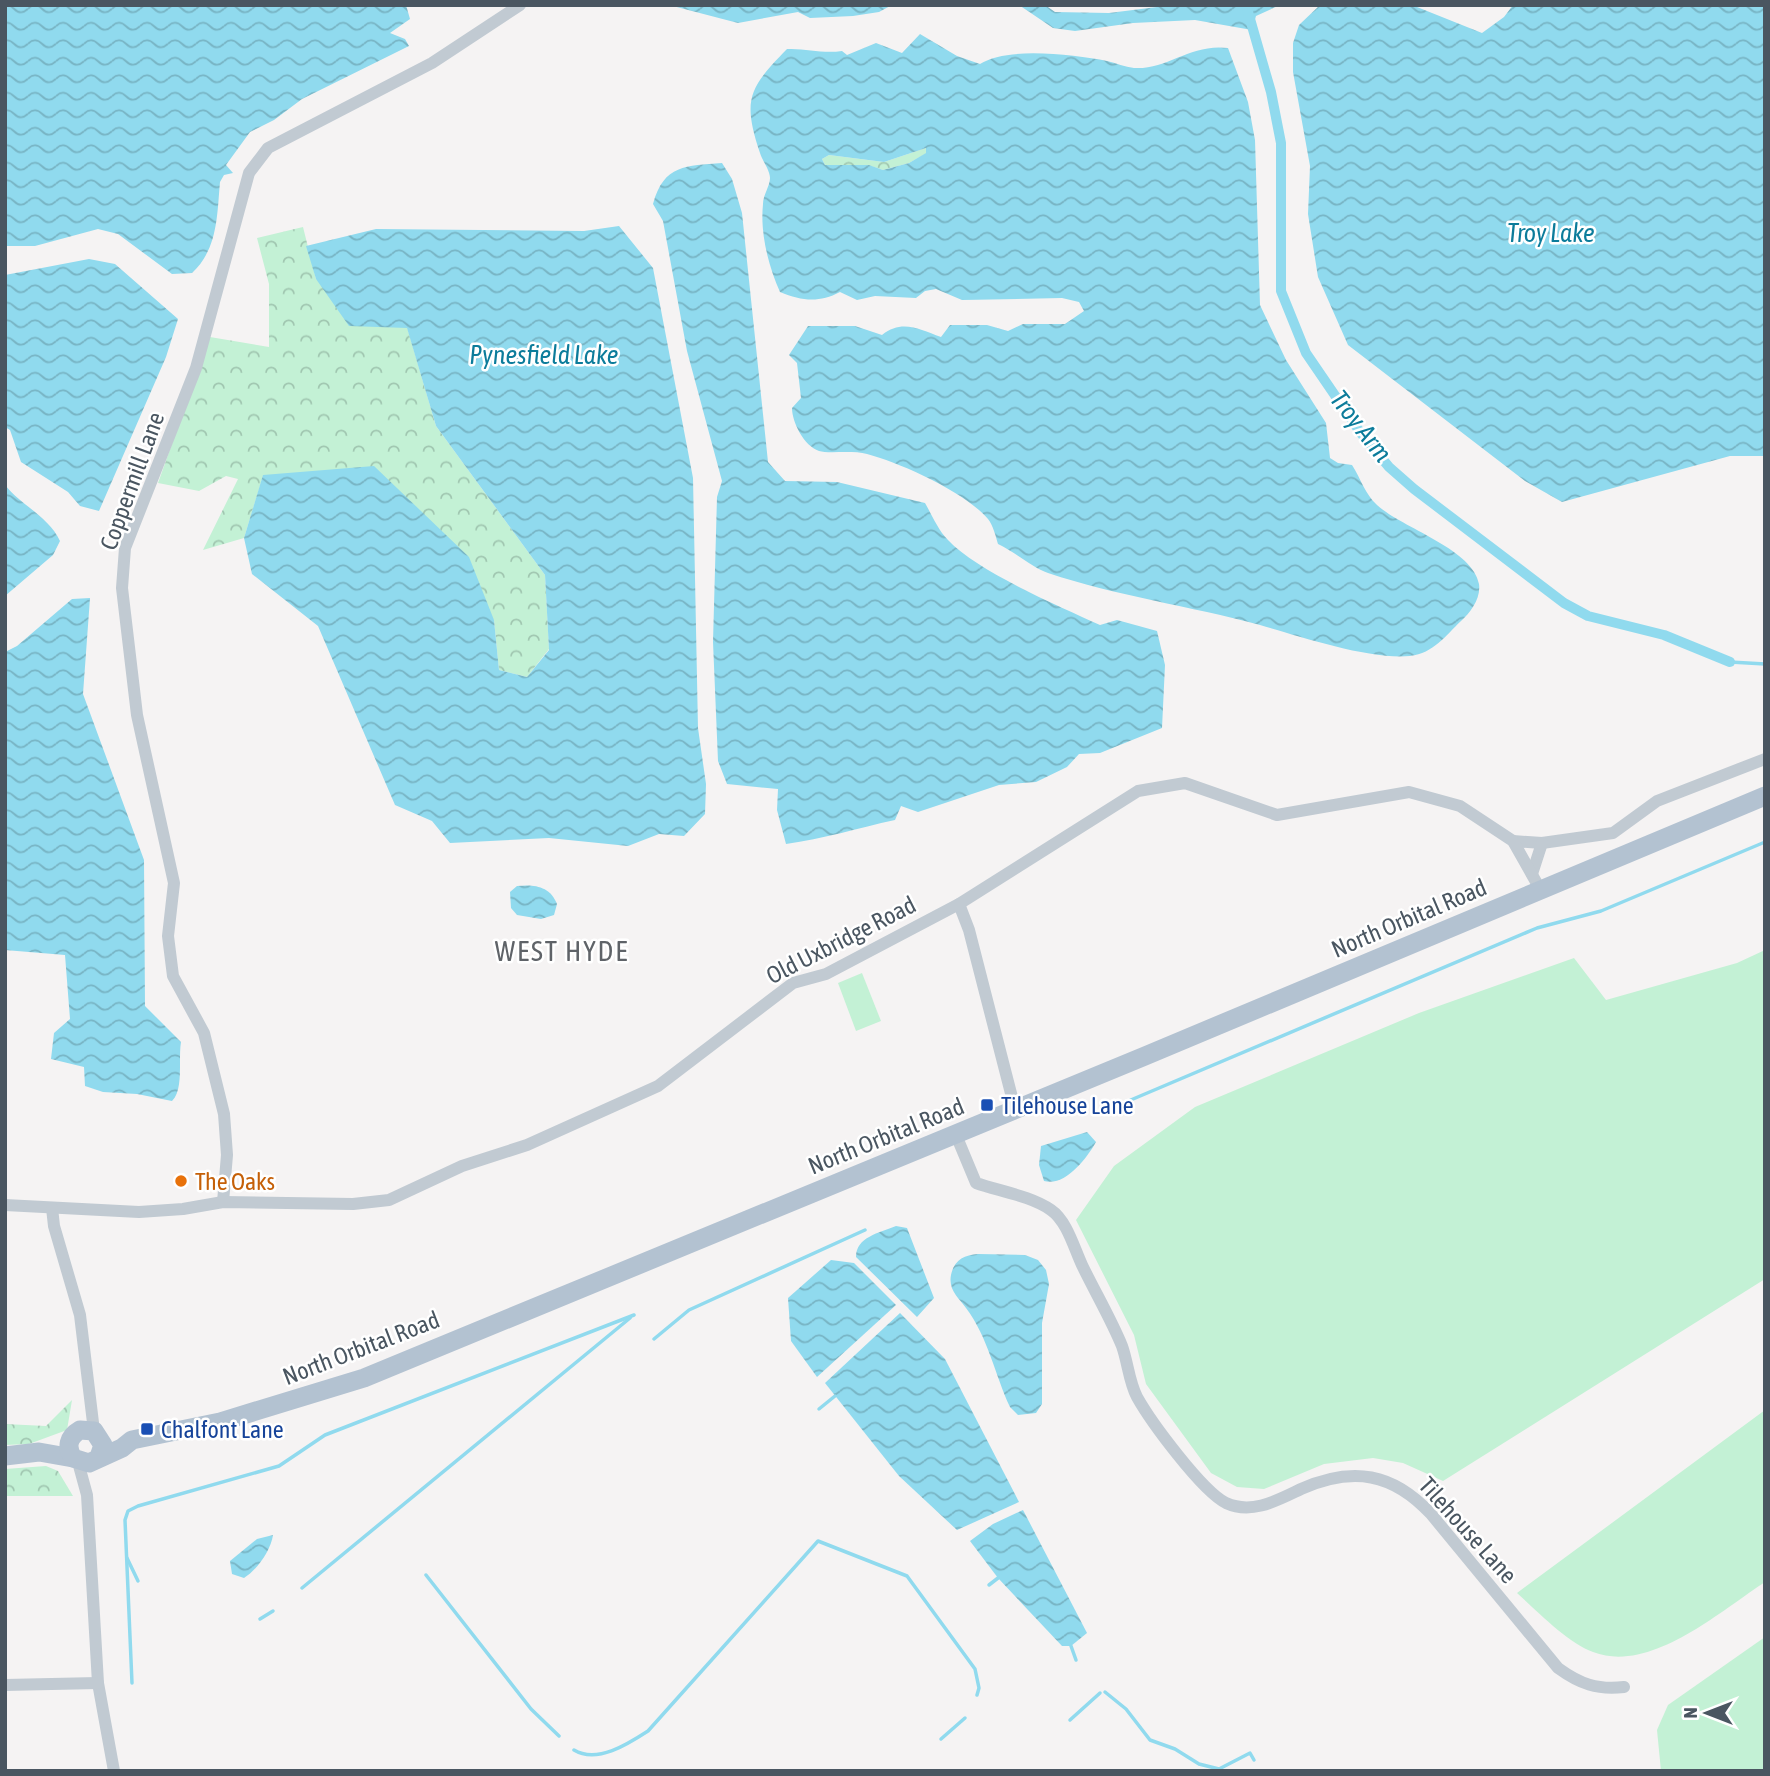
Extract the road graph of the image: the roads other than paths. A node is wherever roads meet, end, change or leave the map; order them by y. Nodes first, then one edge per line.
1 (520, 5) edge
2 (1765, 759) edge
3 (1765, 796) edge
4 (1513, 841) junction
5 (1542, 844) junction
6 (1536, 881) junction
7 (959, 904) junction
8 (1015, 1109) junction
9 (956, 1135) junction
10 (223, 1202) junction
11 (5, 1205) edge
12 (52, 1208) junction
13 (88, 1398) junction
14 (85, 1434) junction
15 (132, 1440) junction
16 (39, 1452) junction
17 (5, 1456) edge
18 (86, 1459) junction
19 (98, 1683) junction
20 (5, 1685) edge
21 (1624, 1687) dead end
22 (114, 1771) edge

1 - 10 street, Coppermill Lane
2 - 5 street
3 - 6 main road, North Orbital Road
4 - 5 street
4 - 6 street, Old Uxbridge Road
4 - 7 street, Old Uxbridge Road
5 - 6 street
6 - 8 main road, North Orbital Road
7 - 8 street
7 - 10 street, Old Uxbridge Road
8 - 9 main road, North Orbital Road
9 - 15 main road, North Orbital Road
9 - 21 street, Tilehouse Lane
10 - 12 street, Old Uxbridge Road
11 - 12 street, Old Uxbridge Road
12 - 13 street
13 - 14 street
13 - 14 street
14 - 15 main road, North Orbital Road
14 - 16 main road
14 - 18 main road
14 - 18 main road
15 - 18 main road, North Orbital Road
16 - 17 main road
16 - 18 main road
18 - 19 street
19 - 20 street
19 - 22 street

